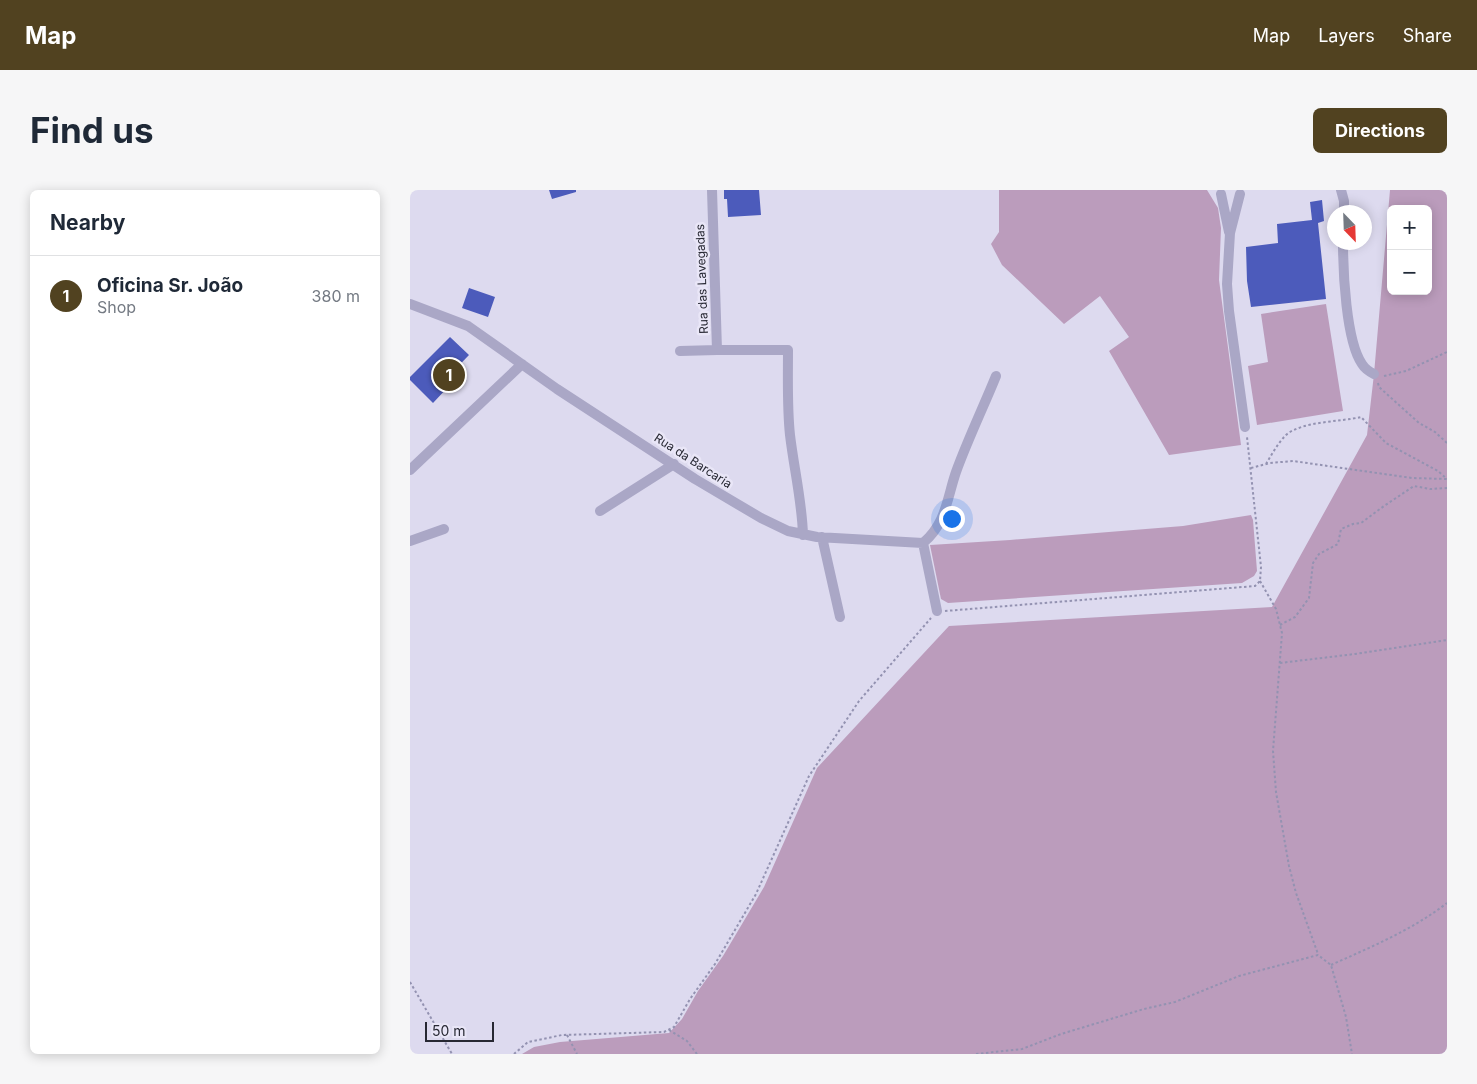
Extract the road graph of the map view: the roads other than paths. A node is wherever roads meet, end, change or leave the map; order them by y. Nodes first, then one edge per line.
1 (712, 190) edge
2 (1341, 190) edge
3 (1219, 192) edge
4 (1242, 192) edge
5 (1344, 205) edge
6 (1230, 232) junction
7 (1343, 250) edge
8 (410, 304) edge
9 (716, 350) junction
10 (680, 352) dead end
11 (522, 364) junction
12 (1374, 374) road end
13 (996, 376) dead end
14 (1245, 427) road end
15 (674, 464) junction
16 (410, 470) edge
17 (600, 511) dead end
18 (444, 529) dead end
19 (802, 535) junction
20 (822, 537) junction
21 (410, 541) edge
22 (923, 543) junction
23 (937, 611) road end
24 (840, 617) dead end

1 - 9 street, Rua das Lavegadas
2 - 5 street
3 - 4 street
3 - 6 street
4 - 6 street
6 - 14 street
7 - 12 street
8 - 11 street, Rua da Barcaria
9 - 10 street
9 - 19 street, Rua das Lavegadas
11 - 15 street, Rua da Barcaria
11 - 16 street
13 - 22 street
15 - 17 street
15 - 19 street, Rua da Barcaria
18 - 21 street
19 - 20 street, Rua da Barcaria
20 - 22 street, Rua da Barcaria
20 - 24 street
22 - 23 street

